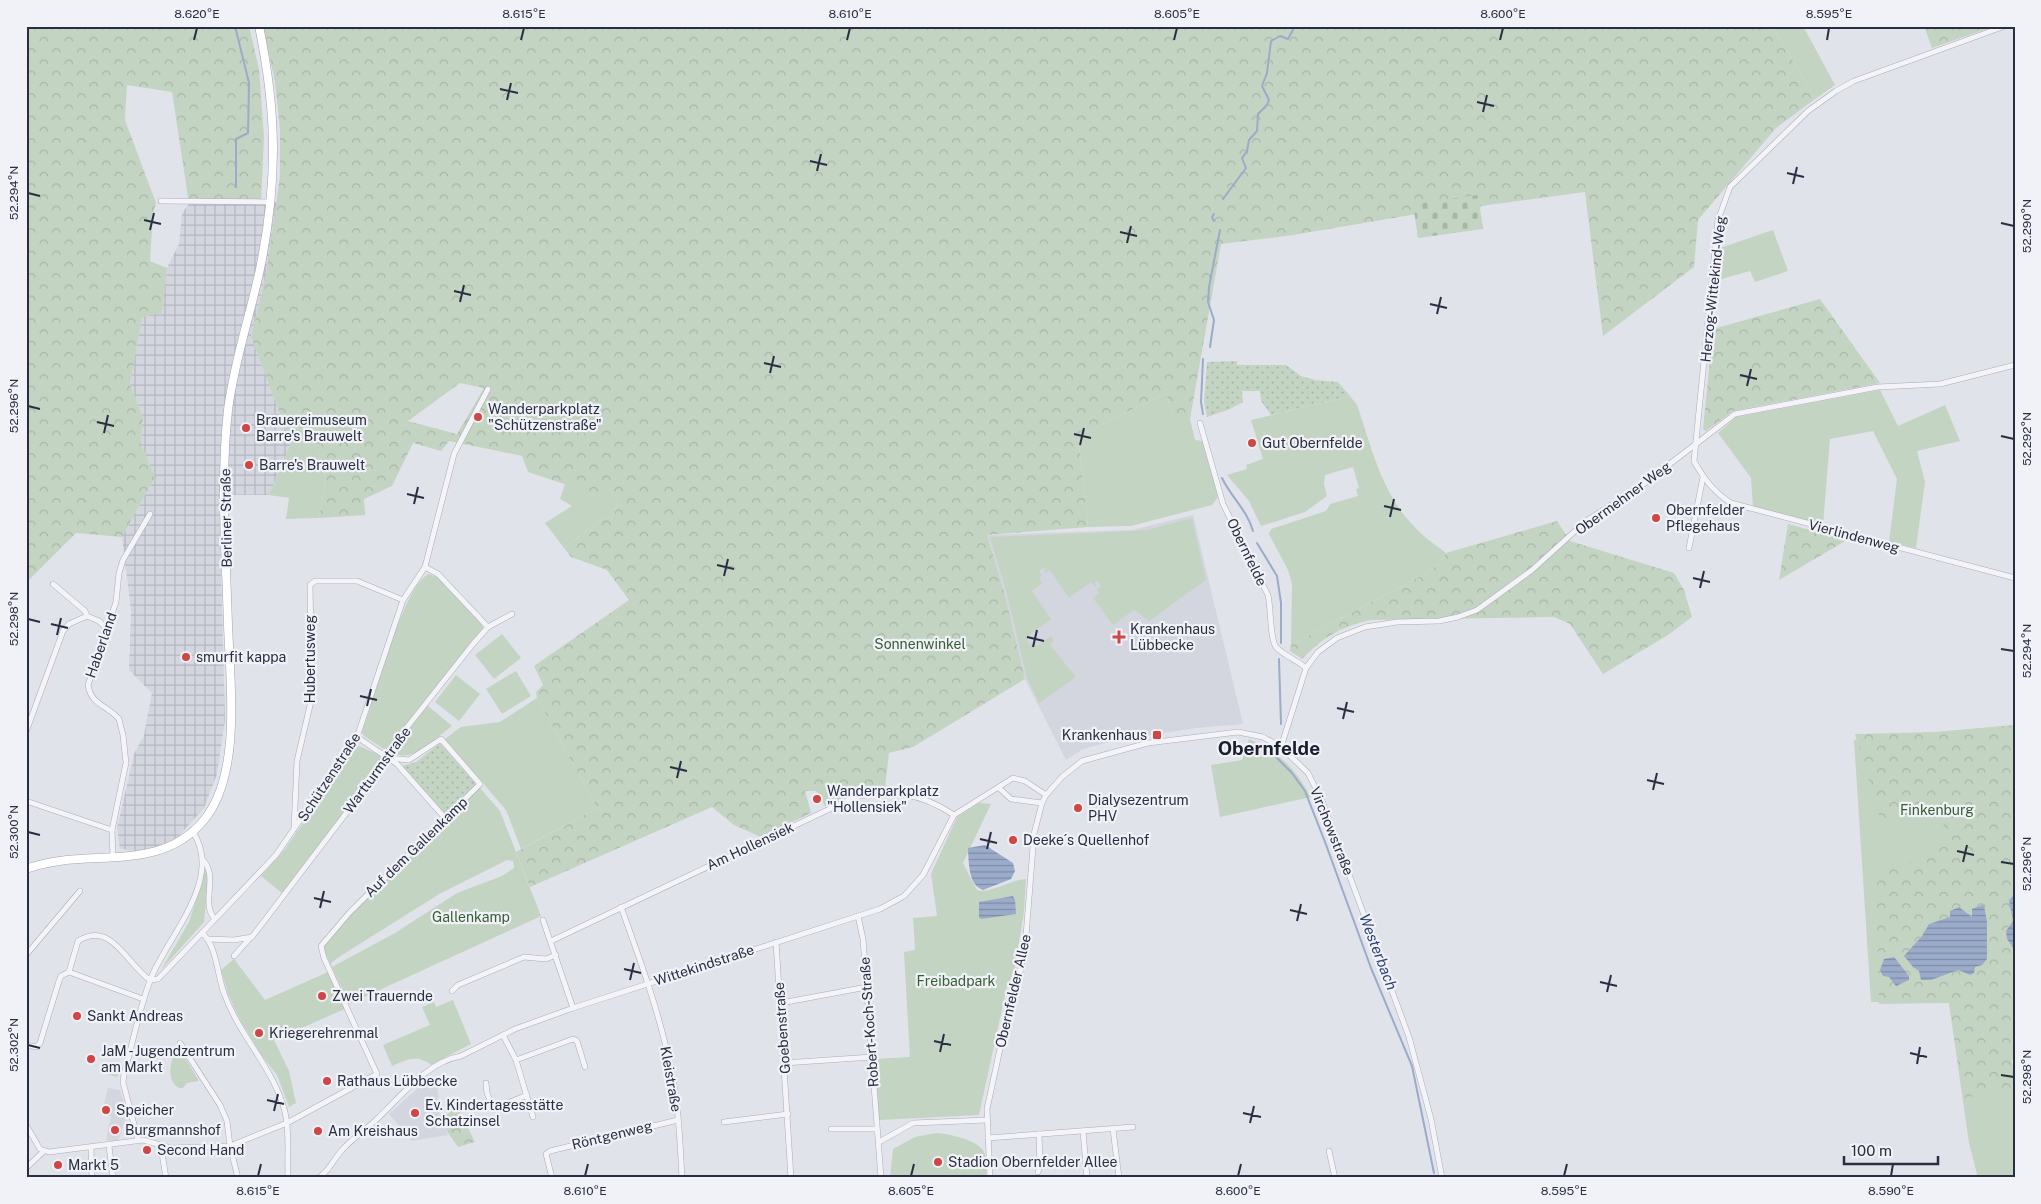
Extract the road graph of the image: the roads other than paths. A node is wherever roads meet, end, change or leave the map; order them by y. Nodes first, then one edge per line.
1 (258, 26) edge
2 (2005, 26) edge
3 (161, 201) dead end
4 (272, 202) junction
5 (2015, 366) edge
6 (488, 389) dead end
7 (1200, 423) dead end
8 (1694, 446) junction
9 (1703, 478) junction
10 (150, 514) dead end
11 (1689, 548) dead end
12 (425, 567) junction
13 (2015, 578) edge
14 (53, 584) dead end
15 (403, 600) junction
16 (512, 614) dead end
17 (88, 616) junction
18 (488, 627) junction
19 (106, 628) junction
20 (1306, 668) junction
21 (26, 732) edge
22 (357, 737) junction
23 (1281, 747) junction
24 (387, 756) junction
25 (999, 788) junction
26 (1046, 795) junction
27 (26, 801) edge
28 (1042, 803) junction
29 (954, 815) junction
30 (445, 818) junction
31 (294, 829) junction
32 (112, 830) junction
33 (193, 832) junction
34 (113, 858) junction
35 (203, 860) junction
36 (26, 869) edge
37 (80, 891) dead end
38 (621, 907) junction
39 (858, 916) junction
40 (215, 919) junction
41 (543, 920) dead end
42 (202, 933) junction
43 (252, 937) junction
44 (208, 939) junction
45 (551, 941) junction
46 (776, 942) junction
47 (26, 955) edge
48 (556, 955) junction
49 (234, 956) dead end
50 (69, 972) junction
51 (150, 980) junction
52 (648, 983) junction
53 (867, 987) junction
54 (452, 991) dead end
55 (143, 999) junction
56 (781, 1003) junction
57 (573, 1008) junction
58 (504, 1035) junction
59 (180, 1043) dead end
60 (26, 1045) edge
61 (872, 1057) junction
62 (516, 1060) junction
63 (784, 1063) junction
64 (585, 1067) dead end
65 (486, 1083) dead end
66 (527, 1095) junction
67 (788, 1114) junction
68 (533, 1117) dead end
69 (678, 1120) junction
70 (987, 1120) junction
71 (724, 1122) dead end
72 (287, 1124) junction
73 (26, 1125) edge
74 (1133, 1127) dead end
75 (831, 1129) dead end
76 (876, 1129) junction
77 (1113, 1129) junction
78 (1083, 1131) junction
79 (1038, 1134) junction
80 (988, 1138) junction
81 (138, 1140) junction
82 (879, 1142) junction
83 (109, 1146) junction
84 (161, 1146) junction
85 (230, 1146) junction
86 (91, 1148) junction
87 (44, 1151) junction
88 (1329, 1151) dead end
89 (26, 1168) edge
90 (1038, 1172) dead end
91 (92, 1178) edge
92 (113, 1178) edge
93 (166, 1178) edge
94 (238, 1178) edge
95 (288, 1178) edge
96 (318, 1178) edge
97 (552, 1178) edge
98 (682, 1178) edge
99 (791, 1178) edge
100 (881, 1178) edge
101 (990, 1178) edge
102 (1087, 1178) edge
103 (1118, 1178) edge
104 (1336, 1178) edge
105 (1442, 1178) edge

1 - 4 main road, Berliner Straße
2 - 8 street, Herzog-Wittekind-Weg
3 - 4 street
4 - 33 main road, Berliner Straße
5 - 8 street, Obermehner Weg
6 - 12 street, Schützenstraße
7 - 20 street, Obernfelde
8 - 9 street, Vierlindenweg
8 - 20 street, Obermehner Weg
9 - 11 street
9 - 13 street, Vierlindenweg
10 - 19 street, Haberland
12 - 15 street, Schützenstraße
12 - 18 street
14 - 17 street
15 - 22 street, Schützenstraße
15 - 31 street, Hubertusweg
16 - 18 street, Wartturmstraße
17 - 19 street
17 - 21 street
18 - 24 street, Wartturmstraße
19 - 32 street, Haberland
20 - 23 street, Obermehner Weg
22 - 24 street
22 - 31 street, Schützenstraße
23 - 26 street, Virchowstraße
23 - 105 street, Virchowstraße
24 - 30 street
24 - 30 street, Auf dem Gallenkamp
24 - 43 street, Wartturmstraße
25 - 26 street
25 - 28 street
25 - 29 street
26 - 28 street, Virchowstraße
27 - 32 street
28 - 70 street, Obernfelder Allee
29 - 38 street, Am Hollensiek
29 - 39 street, Wittekindstraße
30 - 72 street, Auf dem Gallenkamp
31 - 40 street, Schützenstraße
32 - 34 street, Haberland
33 - 34 main road, Berliner Straße
33 - 35 street
34 - 36 main road, Berliner Straße
35 - 40 street
35 - 51 street
37 - 47 street
38 - 45 street, Am Hollensiek
38 - 52 street, Kleistraße
39 - 46 street, Wittekindstraße
39 - 53 street, Robert-Koch-Straße
40 - 42 street, Schützenstraße
41 - 45 street
42 - 44 street
42 - 51 street, Schützenstraße
43 - 44 street
43 - 49 street, Wartturmstraße
44 - 72 street
45 - 48 street
46 - 52 street, Wittekindstraße
46 - 56 street, Goebenstraße
48 - 54 street
48 - 57 street
50 - 51 street
50 - 55 street
50 - 60 street
51 - 55 street
52 - 57 street, Wittekindstraße
52 - 69 street, Kleistraße
53 - 56 street
53 - 61 street, Robert-Koch-Straße
55 - 81 street
56 - 63 street, Goebenstraße
57 - 58 street, Wittekindstraße
58 - 62 street
58 - 96 street, Wittekindstraße
59 - 85 street
61 - 63 street
61 - 76 street, Robert-Koch-Straße
62 - 64 street
62 - 66 street
63 - 67 street, Goebenstraße
65 - 66 street
66 - 68 street
67 - 71 street
67 - 99 street, Goebenstraße
69 - 97 street, Röntgenweg
69 - 98 street, Kleistraße
70 - 80 street, Obernfelder Allee
70 - 82 street
72 - 85 street
72 - 95 street
73 - 87 street
74 - 77 street
75 - 76 street
76 - 82 street, Robert-Koch-Straße
77 - 78 street
77 - 103 street
78 - 79 street
78 - 102 street
79 - 80 street
79 - 90 street
80 - 101 street, Obernfelder Allee
81 - 83 street
81 - 84 street
82 - 100 street, Robert-Koch-Straße
83 - 86 street
83 - 92 street
84 - 85 street
84 - 93 street
85 - 94 street
86 - 87 street
86 - 91 street
87 - 89 street
88 - 104 street

